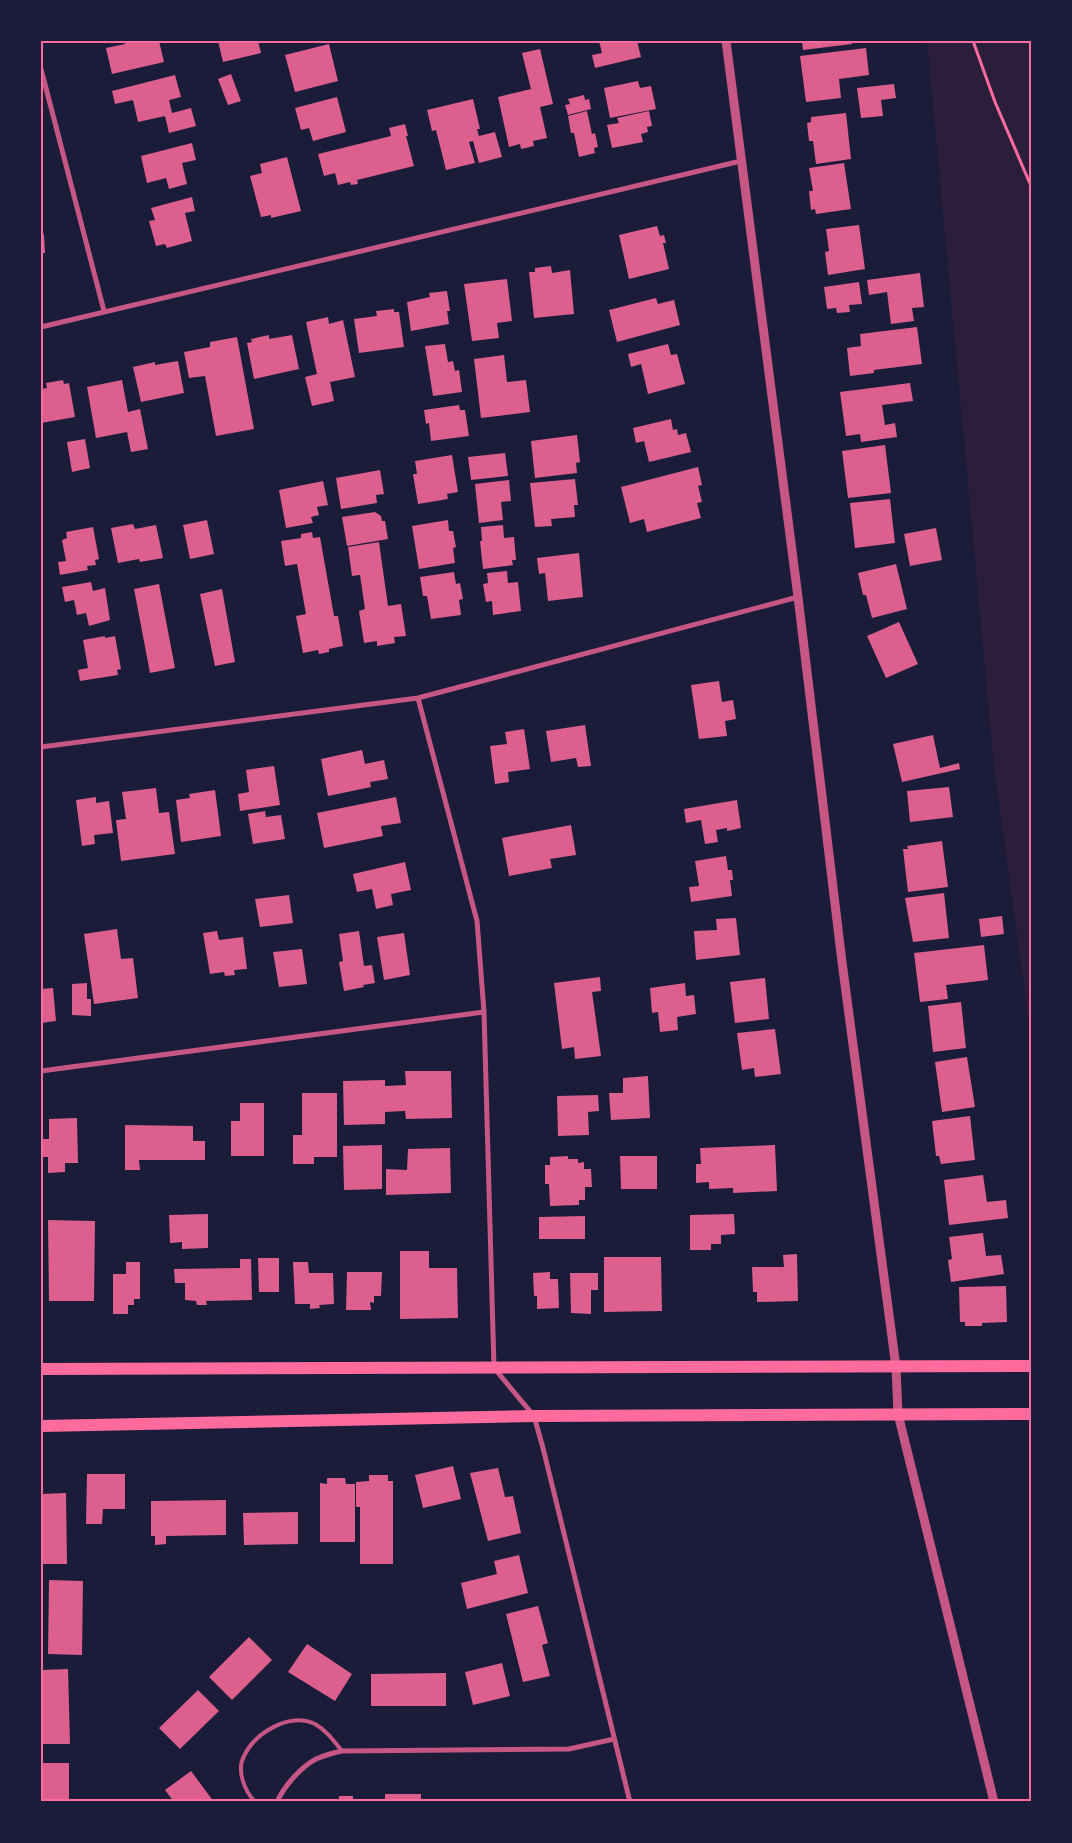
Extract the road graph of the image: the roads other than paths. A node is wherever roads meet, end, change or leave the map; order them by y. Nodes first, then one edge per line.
1 (726, 41) edge
2 (41, 69) edge
3 (741, 161) junction
4 (104, 311) junction
5 (41, 328) edge
6 (798, 597) junction
7 (418, 698) junction
8 (41, 748) edge
9 (484, 1012) junction
10 (41, 1071) edge
11 (1031, 1366) edge
12 (896, 1367) junction
13 (494, 1368) junction
14 (41, 1369) edge
15 (898, 1414) junction
16 (1031, 1414) edge
17 (534, 1416) junction
18 (41, 1426) edge
19 (614, 1739) junction
20 (342, 1750) junction
21 (255, 1802) edge
22 (277, 1802) edge
23 (630, 1802) edge
24 (994, 1802) edge

1 - 3 street
2 - 4 street
3 - 4 street
3 - 6 street
4 - 5 street
6 - 7 street
6 - 12 street
7 - 8 street
7 - 9 street
9 - 10 street
9 - 13 street
11 - 12 main road
12 - 13 main road
12 - 15 street
13 - 14 main road
13 - 17 street
15 - 16 main road
15 - 17 main road
15 - 24 street
17 - 18 main road
17 - 19 street
19 - 20 street
19 - 23 street
20 - 21 lane
20 - 22 street

